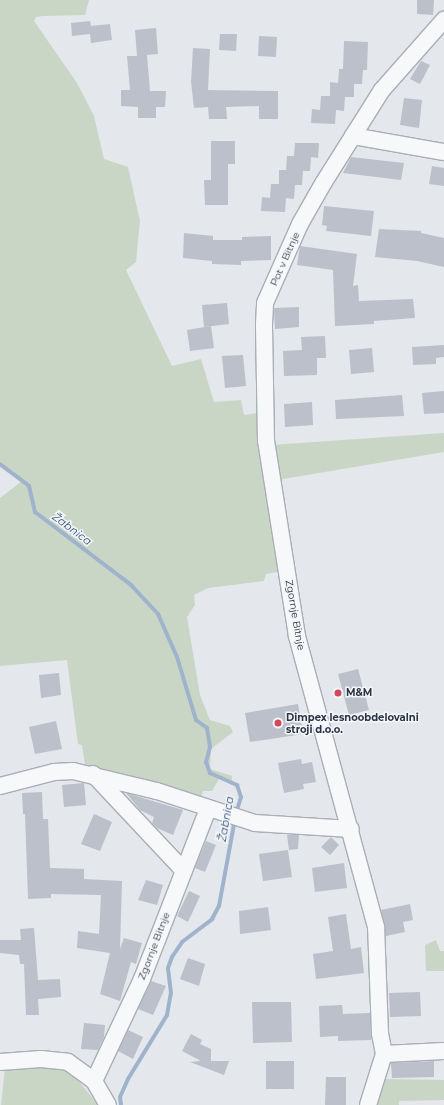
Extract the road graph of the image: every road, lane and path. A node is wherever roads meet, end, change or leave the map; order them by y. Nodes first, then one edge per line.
1 (444, 20) edge
2 (353, 136) junction
3 (444, 152) edge
4 (264, 395) joint
5 (93, 774) junction
6 (0, 786) edge
7 (208, 809) junction
8 (351, 829) junction
9 (183, 870) junction
10 (444, 1051) edge
11 (384, 1054) junction
12 (0, 1062) edge
13 (94, 1081) junction
14 (108, 1105) edge
15 (368, 1105) edge

1 - 2 street, Pot v Bitnje
2 - 3 street
2 - 4 street, Pot v Bitnje
4 - 8 street, Zgornje Bitnje
5 - 6 street
5 - 7 street
5 - 9 street
7 - 8 street
7 - 9 street, Zgornje Bitnje
8 - 11 street, Zgornje Bitnje
9 - 13 street, Zgornje Bitnje
10 - 11 street
11 - 15 street, Zgornje Bitnje
12 - 13 street
13 - 14 street

